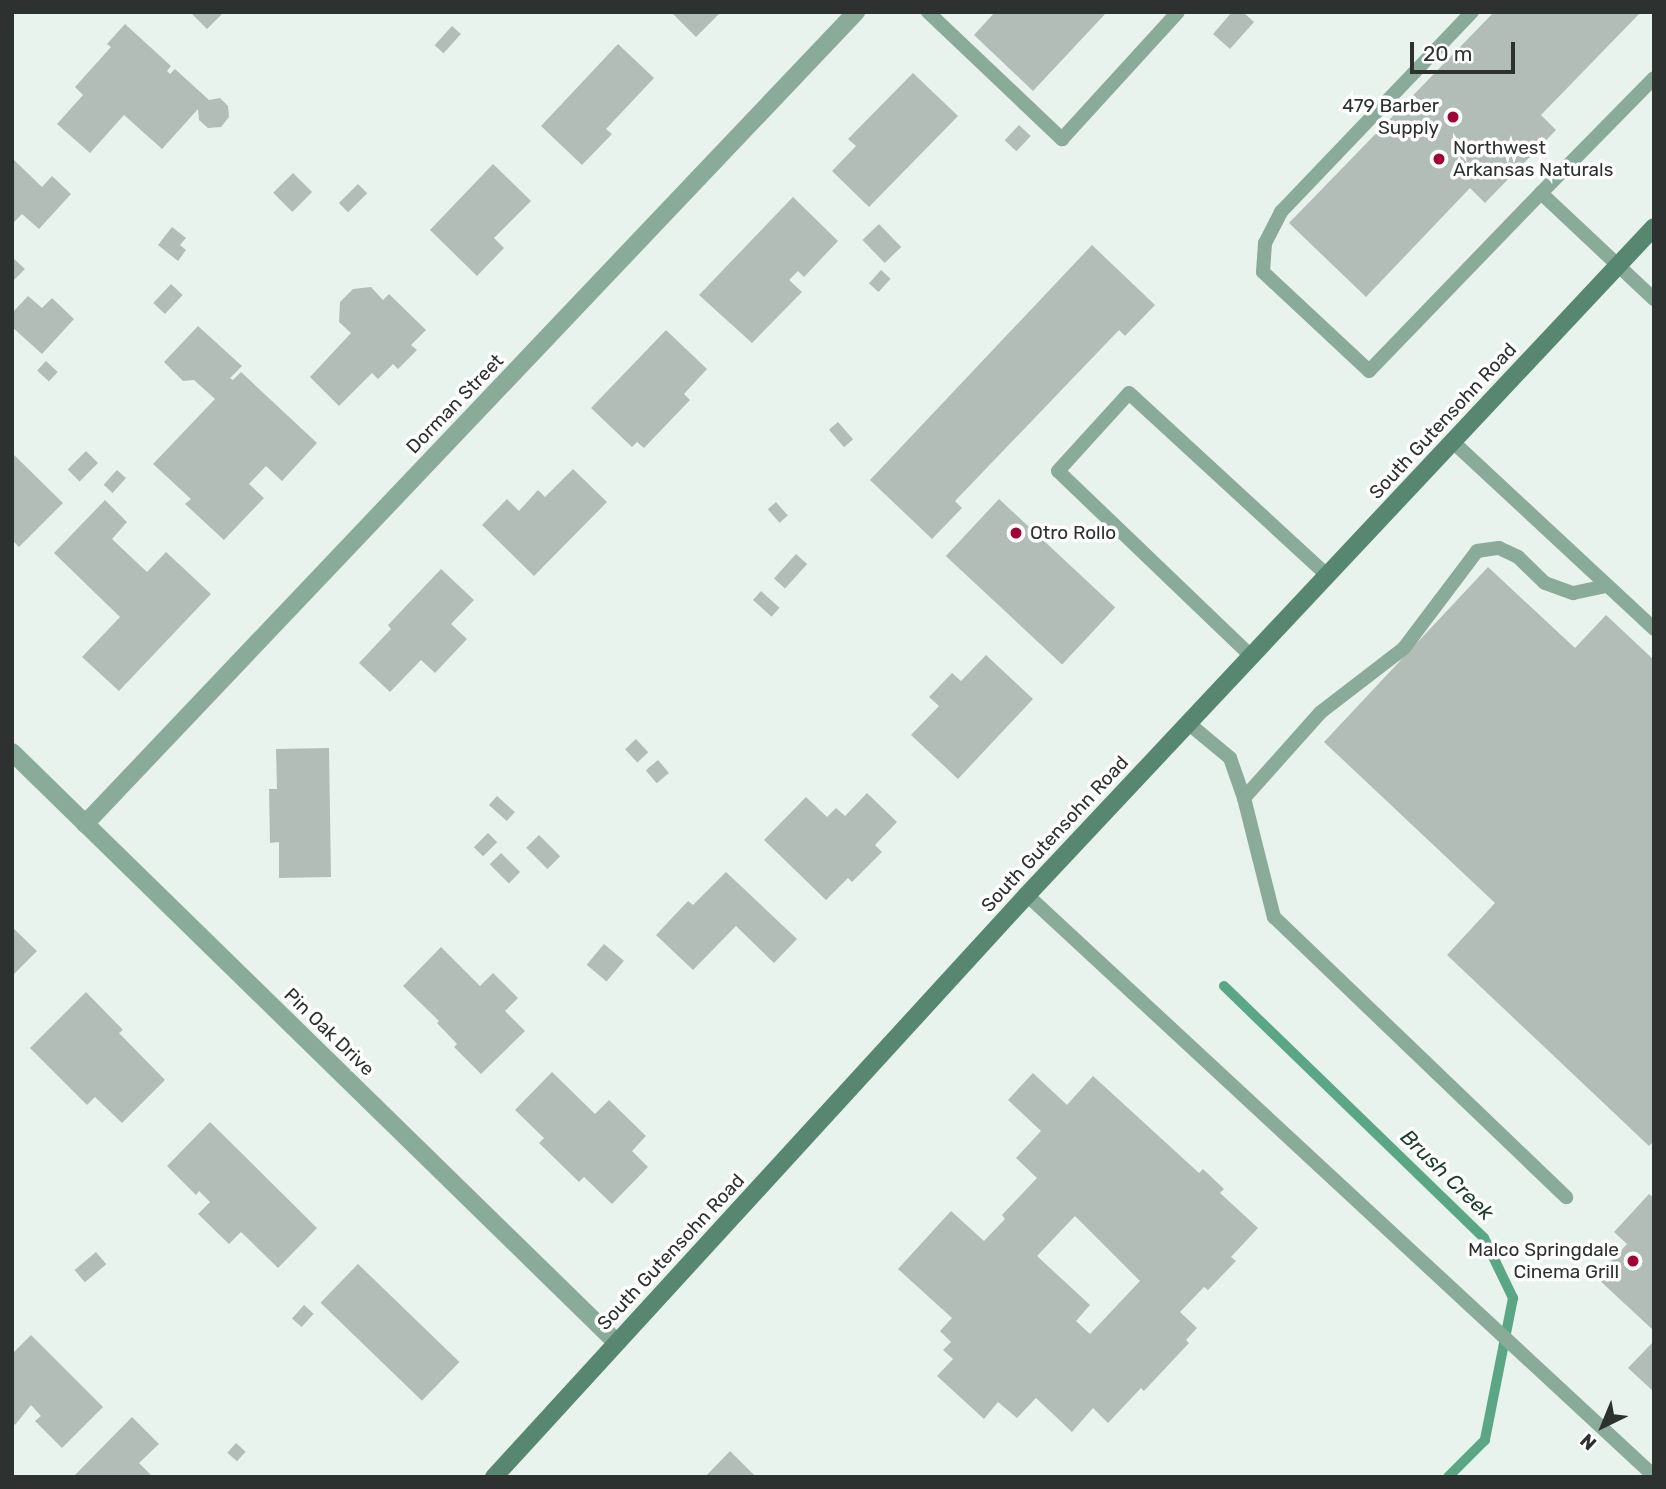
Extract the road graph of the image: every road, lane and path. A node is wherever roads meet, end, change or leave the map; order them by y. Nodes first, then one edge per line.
1 (856, 12) edge
2 (928, 12) edge
3 (1178, 12) edge
4 (1472, 12) edge
5 (1654, 78) edge
6 (1541, 193) junction
7 (1654, 227) edge
8 (1617, 265) junction
9 (1654, 299) edge
10 (1452, 442) junction
11 (1328, 575) junction
12 (1607, 586) junction
13 (1654, 629) edge
14 (1251, 656) junction
15 (1188, 723) junction
16 (12, 752) edge
17 (1244, 799) junction
18 (85, 824) junction
19 (1027, 895) junction
20 (1566, 1197) dead end
21 (616, 1342) junction
22 (1654, 1476) edge
23 (494, 1477) edge

1 - 18 street, Dorman Street
2 - 3 lane
4 - 6 lane
5 - 6 lane
6 - 8 lane
7 - 8 street, South Gutensohn Road
8 - 9 lane
8 - 10 street, South Gutensohn Road
10 - 11 street, South Gutensohn Road
10 - 12 lane
11 - 14 street, South Gutensohn Road
11 - 14 lane
12 - 13 lane
12 - 17 lane
14 - 15 street, South Gutensohn Road
15 - 17 lane
15 - 19 street, South Gutensohn Road
16 - 18 street, Pin Oak Drive
17 - 20 lane
18 - 21 street, Pin Oak Drive
19 - 21 street, South Gutensohn Road
19 - 22 lane
21 - 23 street, South Gutensohn Road

